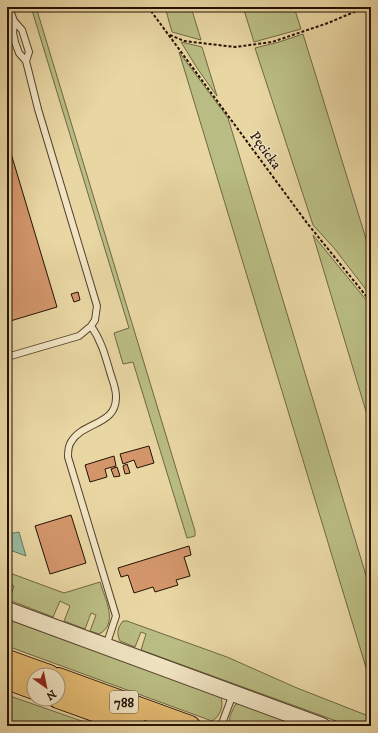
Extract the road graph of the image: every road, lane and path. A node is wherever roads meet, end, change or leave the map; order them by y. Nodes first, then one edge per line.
1 (148, 7) edge
2 (366, 7) edge
3 (7, 8) edge
4 (14, 21) junction
5 (168, 34) junction
6 (26, 61) junction
7 (371, 302) edge
8 (91, 326) junction
9 (7, 357) edge
10 (7, 610) edge
11 (106, 646) junction
12 (7, 660) edge
13 (27, 667) edge
14 (7, 680) edge
15 (66, 681) edge
16 (26, 686) edge
17 (233, 693) junction
18 (66, 701) edge
19 (136, 726) edge
20 (190, 726) edge
21 (220, 726) edge
22 (322, 726) edge

1 - 5 path, Pęcicka
2 - 5 path
3 - 4 lane
4 - 6 lane
4 - 6 lane
5 - 7 path, Pęcicka
6 - 8 lane
8 - 9 lane
8 - 11 lane
10 - 11 street
11 - 17 street
12 - 13 main road
14 - 16 main road
15 - 20 main road, 788
17 - 21 lane
17 - 22 street
18 - 19 main road, 788

